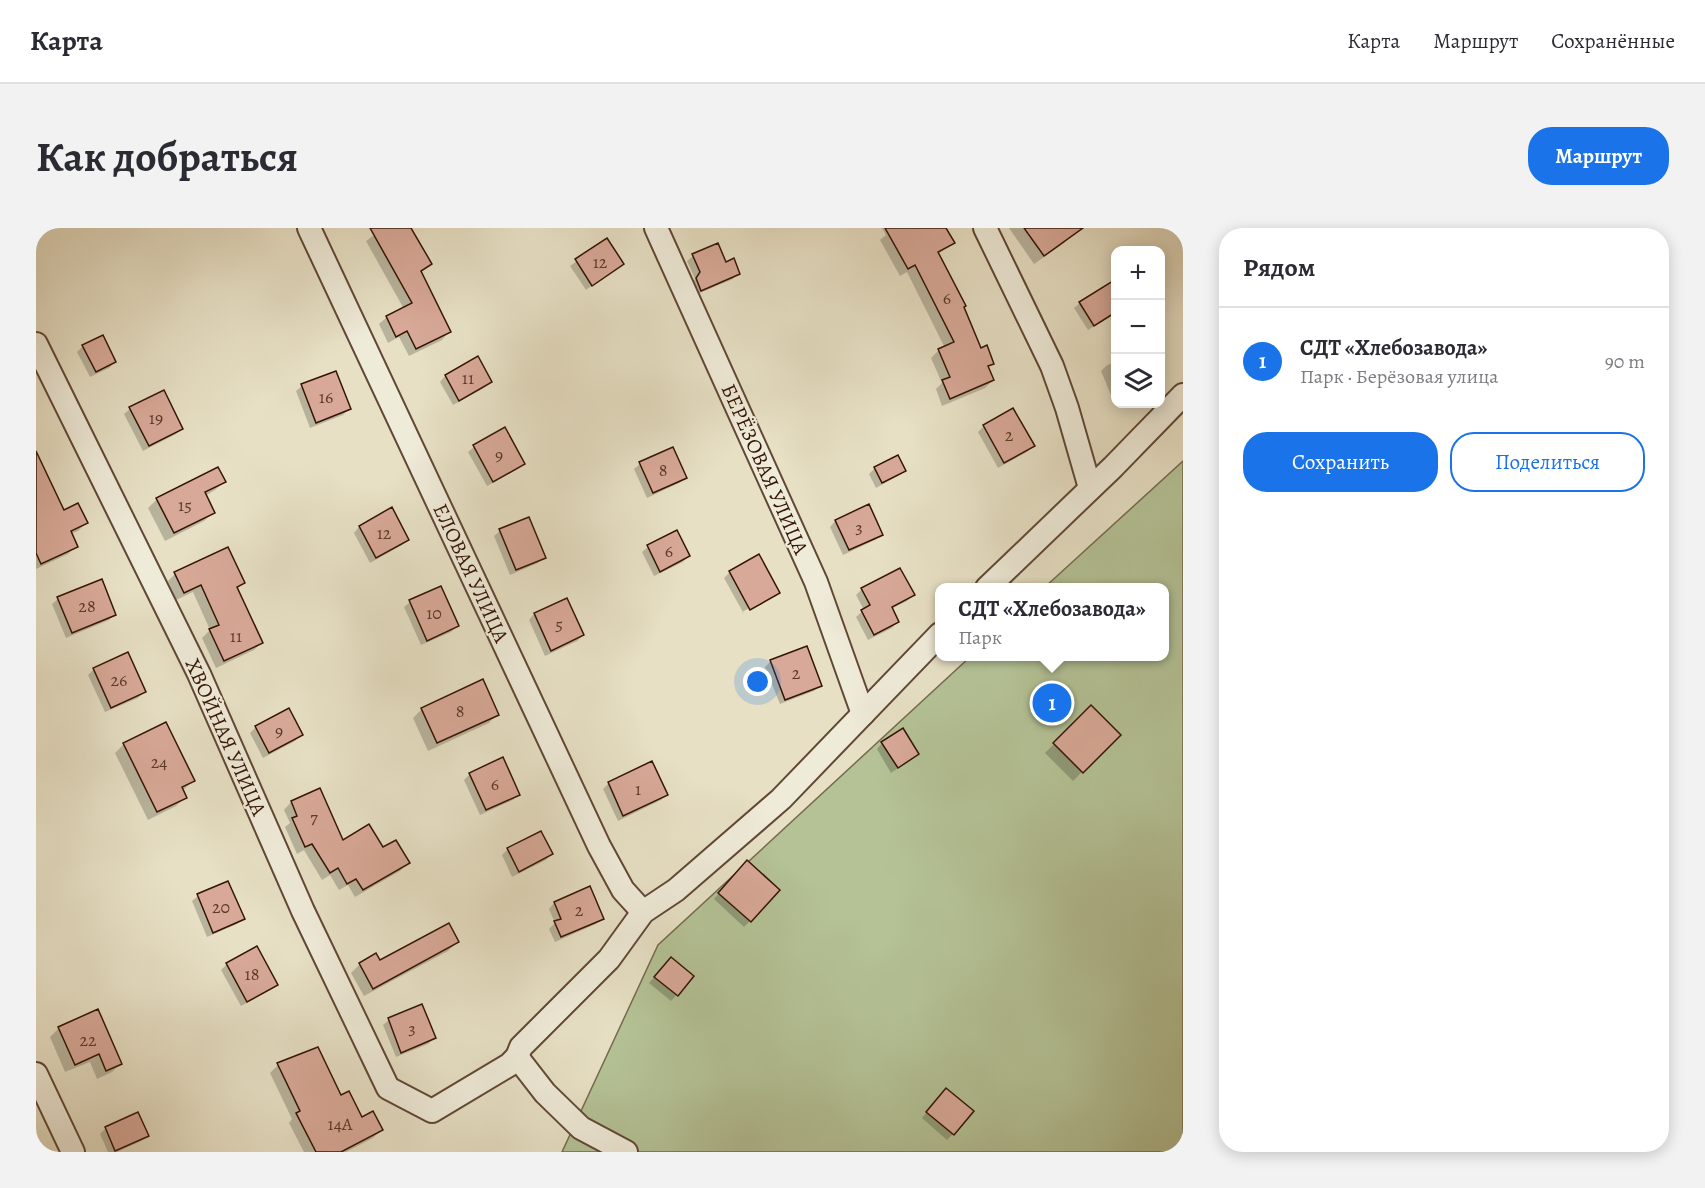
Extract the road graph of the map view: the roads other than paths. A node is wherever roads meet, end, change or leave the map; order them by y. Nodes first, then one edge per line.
1 (309, 228) edge
2 (656, 228) edge
3 (985, 228) edge
4 (36, 344) edge
5 (1183, 395) edge
6 (1090, 488) junction
7 (992, 583) edge
8 (935, 638) edge
9 (863, 714) junction
10 (643, 912) junction
11 (517, 1057) junction
12 (36, 1074) edge
13 (73, 1152) edge
14 (626, 1152) edge

1 - 10 street, ЕЛОВАЯ УЛИЦА
2 - 9 street, БЕРЁЗОВАЯ УЛИЦА
3 - 6 street
4 - 11 street, ХВОЙНАЯ УЛИЦА
5 - 6 street
6 - 7 street
8 - 9 street
9 - 10 street
10 - 11 street
11 - 14 street
12 - 13 street

